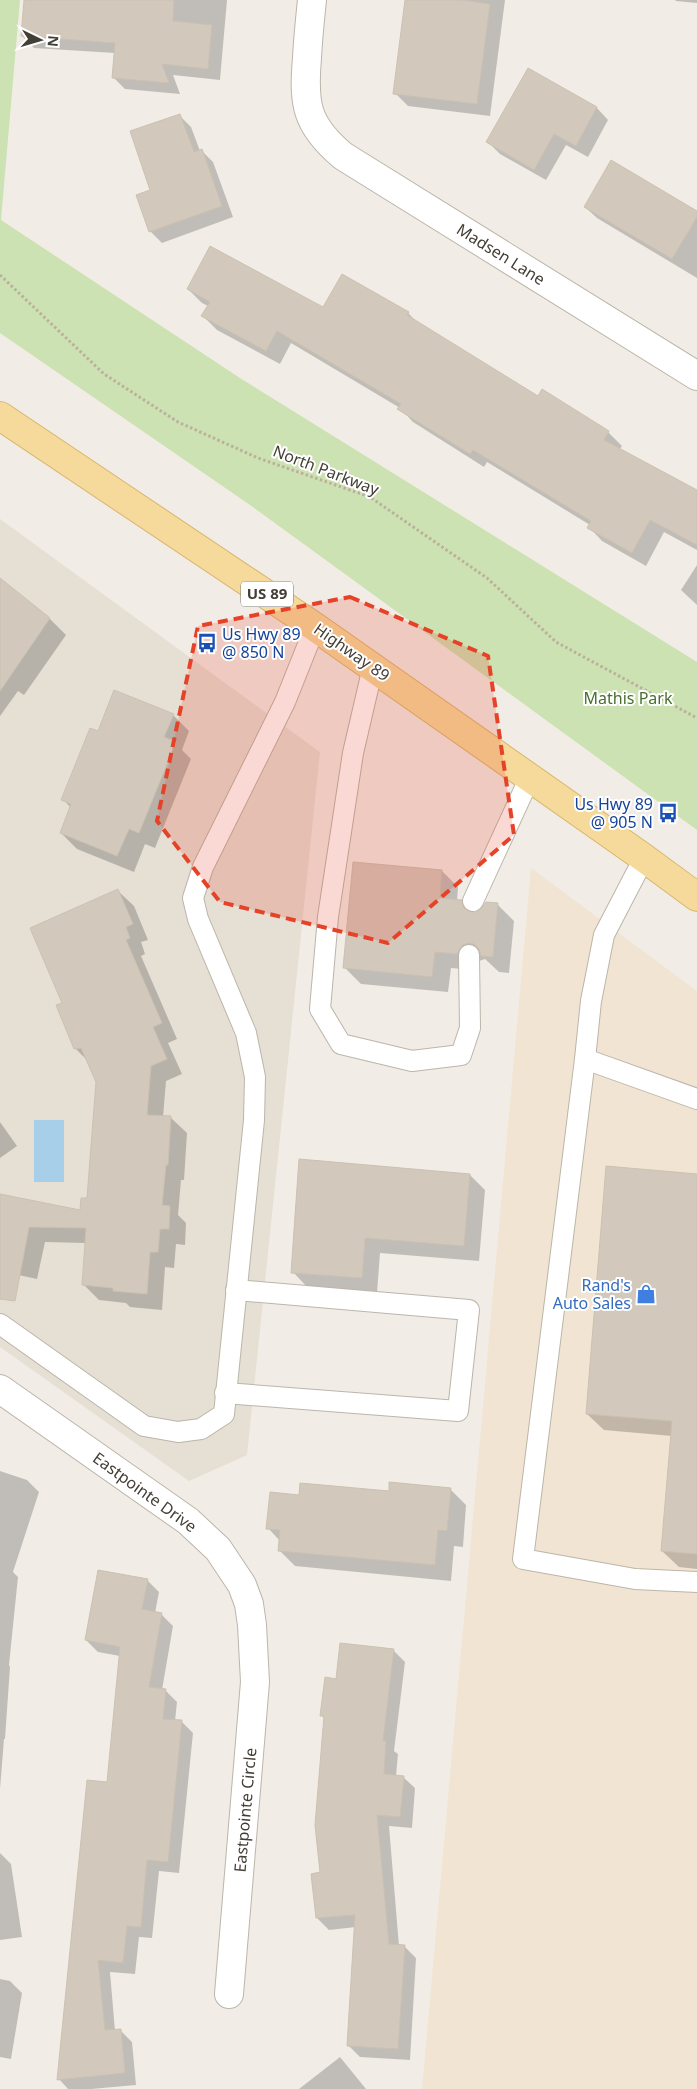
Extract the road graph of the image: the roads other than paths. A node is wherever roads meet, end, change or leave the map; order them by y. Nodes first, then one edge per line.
1 (312, 0) edge
2 (697, 376) edge
3 (0, 416) edge
4 (315, 627) junction
5 (373, 667) junction
6 (530, 777) junction
7 (644, 858) junction
8 (697, 897) edge
9 (473, 901) dead end
10 (469, 955) dead end
11 (585, 1059) junction
12 (697, 1099) edge
13 (236, 1290) junction
14 (0, 1324) edge
15 (0, 1389) edge
16 (226, 1394) junction
17 (697, 1582) edge
18 (252, 1625) joint
19 (229, 1994) dead end

1 - 2 street, Madsen Lane
3 - 4 main road, Highway 89 / US 89
4 - 5 main road, Highway 89 / US 89
4 - 13 lane
5 - 6 main road, Highway 89 / US 89
5 - 10 lane
6 - 7 main road, Highway 89 / US 89
6 - 9 lane
7 - 8 main road, Highway 89 / US 89
7 - 11 lane
11 - 12 lane
11 - 17 lane
13 - 16 lane
13 - 16 lane
14 - 16 lane
15 - 18 street, Eastpointe Drive
18 - 19 street, Eastpointe Circle

